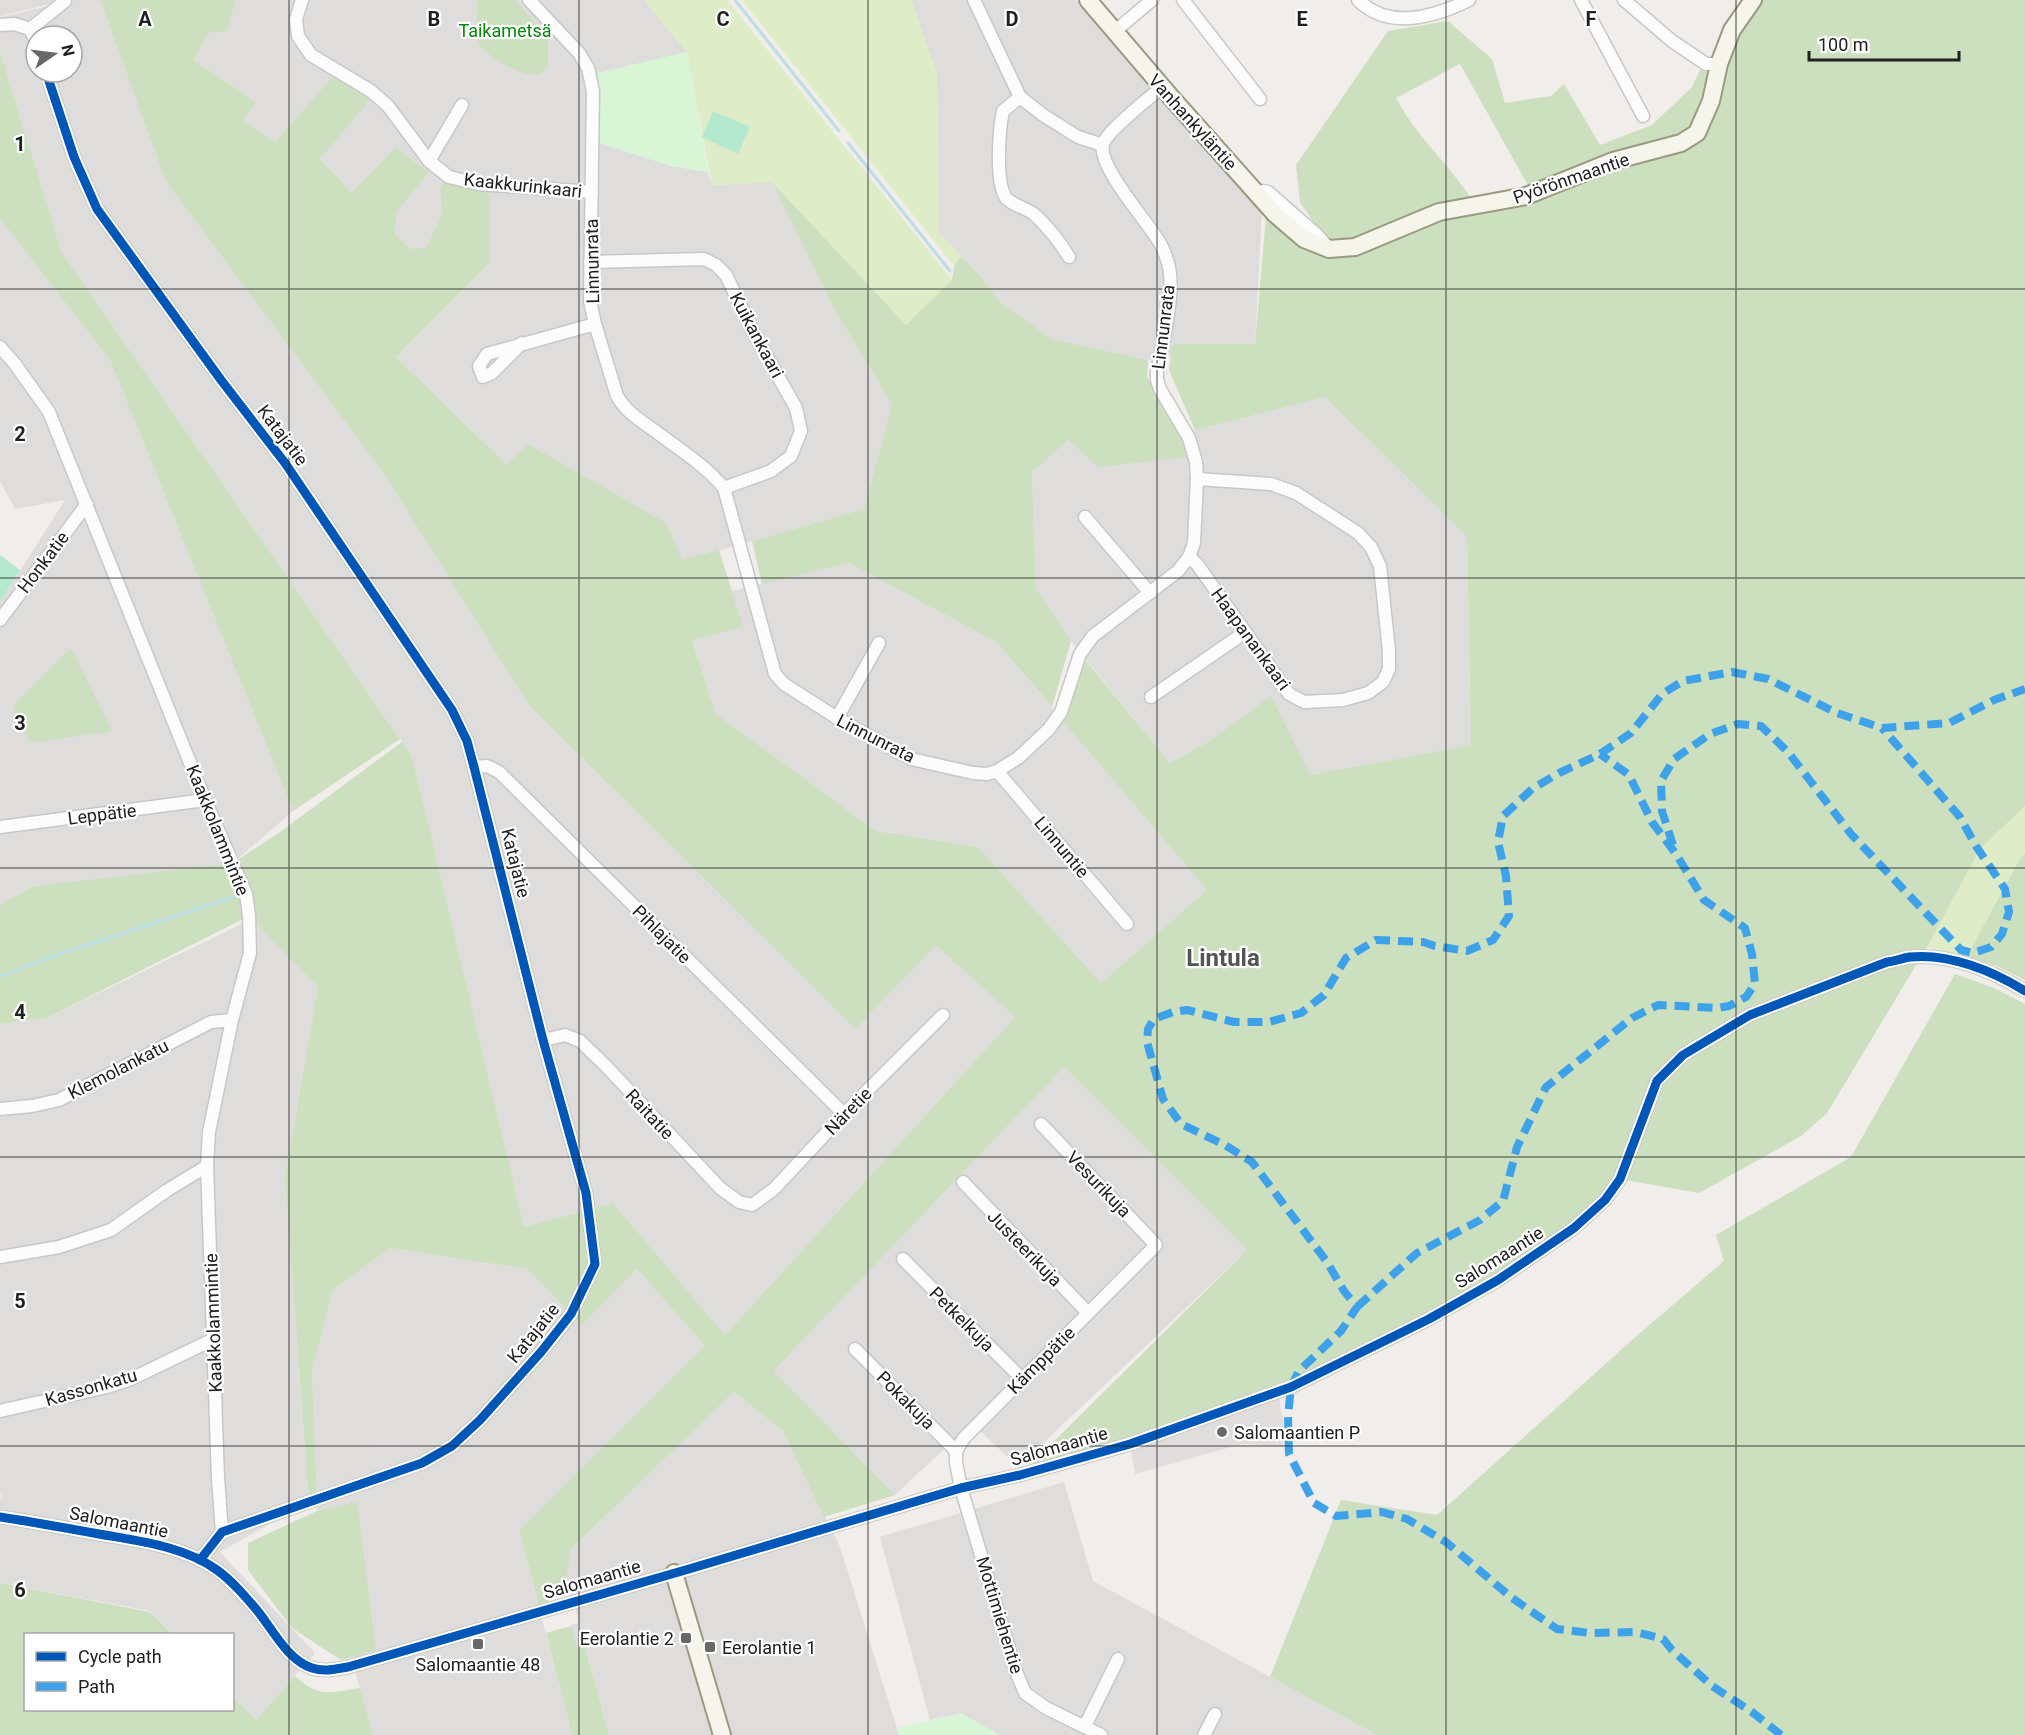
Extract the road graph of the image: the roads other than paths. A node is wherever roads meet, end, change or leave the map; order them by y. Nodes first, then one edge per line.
1 (302, 0) edge
2 (529, 0) edge
3 (974, 0) edge
4 (1088, 0) edge
5 (1152, 0) edge
6 (1183, 0) edge
7 (1358, 0) edge
8 (1469, 0) edge
9 (1581, 0) edge
10 (1624, 0) edge
11 (1753, 0) edge
12 (65, 1) edge
13 (43, 24) edge
14 (0, 25) edge
15 (24, 30) edge
16 (1114, 32) junction
17 (1719, 64) junction
18 (50, 84) edge
19 (1162, 87) junction
20 (1020, 97) junction
21 (1260, 99) dead end
22 (462, 105) dead end
23 (1643, 116) dead end
24 (1103, 144) junction
25 (429, 161) junction
26 (592, 192) junction
27 (1258, 195) junction
28 (1304, 239) joint
29 (1329, 249) junction
30 (1069, 257) dead end
31 (590, 262) junction
32 (595, 324) junction
33 (522, 343) dead end
34 (0, 347) edge
35 (1197, 479) junction
36 (724, 488) junction
37 (87, 504) junction
38 (1085, 517) dead end
39 (1189, 557) junction
40 (1149, 593) junction
41 (0, 620) edge
42 (1244, 633) junction
43 (879, 643) dead end
44 (1151, 697) dead end
45 (837, 718) junction
46 (474, 767) junction
47 (997, 771) junction
48 (205, 800) junction
49 (0, 827) edge
50 (1127, 924) dead end
51 (2025, 991) edge
52 (943, 1015) dead end
53 (232, 1020) junction
54 (543, 1040) junction
55 (0, 1109) edge
56 (844, 1114) junction
57 (1041, 1124) dead end
58 (207, 1166) junction
59 (963, 1182) dead end
60 (752, 1205) joint
61 (1156, 1245) joint
62 (0, 1257) edge
63 (903, 1259) dead end
64 (1088, 1313) junction
65 (212, 1340) junction
66 (855, 1349) dead end
67 (1022, 1379) junction
68 (0, 1410) edge
69 (956, 1451) junction
70 (961, 1488) junction
71 (0, 1516) edge
72 (222, 1532) junction
73 (200, 1560) junction
74 (674, 1573) junction
75 (1118, 1659) dead end
76 (1215, 1714) dead end
77 (1085, 1726) junction
78 (722, 1735) edge
79 (1101, 1735) edge
80 (1204, 1735) edge

1 - 25 street, Kaakkurinkaari
2 - 26 street, Linnunrata
3 - 20 street
4 - 16 street, Vanhankyläntie
5 - 16 street
6 - 21 street
7 - 8 street
9 - 23 street
10 - 17 street
11 - 17 street, Pyörönmaantie
12 - 13 street
14 - 15 street
16 - 19 street, Vanhankyläntie
17 - 29 street, Pyörönmaantie
18 - 46 street, Katajatie
19 - 24 street
19 - 27 street, Vanhankyläntie
20 - 24 street
20 - 30 street
22 - 25 street
24 - 35 street, Linnunrata
25 - 26 street, Kaakkurinkaari
26 - 31 street, Linnunrata
27 - 28 street, Vanhankyläntie
27 - 29 street
28 - 29 street, Pyörönmaantie
31 - 32 street, Linnunrata
31 - 36 street, Kuikankaari
32 - 33 street
32 - 36 street, Linnunrata
34 - 37 street, Kaakkolammintie
35 - 39 street, Linnunrata
35 - 42 street, Haapanankaari
36 - 45 street, Linnunrata
37 - 41 street, Honkatie
37 - 48 street, Kaakkolammintie
38 - 40 street
39 - 40 street
39 - 42 street, Haapanankaari
40 - 47 street
42 - 44 street
43 - 45 street
45 - 47 street, Linnunrata
46 - 54 street, Katajatie
46 - 56 street, Pihlajatie
47 - 50 street, Linnuntie
48 - 49 street, Leppätie
48 - 53 street, Kaakkolammintie
51 - 70 street, Salomaantie
52 - 56 street, Näretie
53 - 55 street, Klemolankatu
53 - 58 street, Kaakkolammintie
54 - 60 street, Raitatie
54 - 72 street, Katajatie
56 - 60 street, Näretie
57 - 61 street, Vesurikuja
58 - 62 street
58 - 65 street, Kaakkolammintie
59 - 64 street, Justeerikuja
61 - 64 street, Kämppätie
63 - 67 street, Petkelkuja
64 - 67 street, Kämppätie
65 - 68 street, Kassonkatu
65 - 72 street, Kaakkolammintie
66 - 69 street, Pokakuja
67 - 69 street, Kämppätie
69 - 70 street
70 - 74 street, Salomaantie
70 - 77 street, Mottimiehentie
71 - 73 street, Salomaantie
72 - 73 street
73 - 74 street, Salomaantie
74 - 78 street
75 - 77 street
76 - 80 street
77 - 79 street, Mottimiehentie

